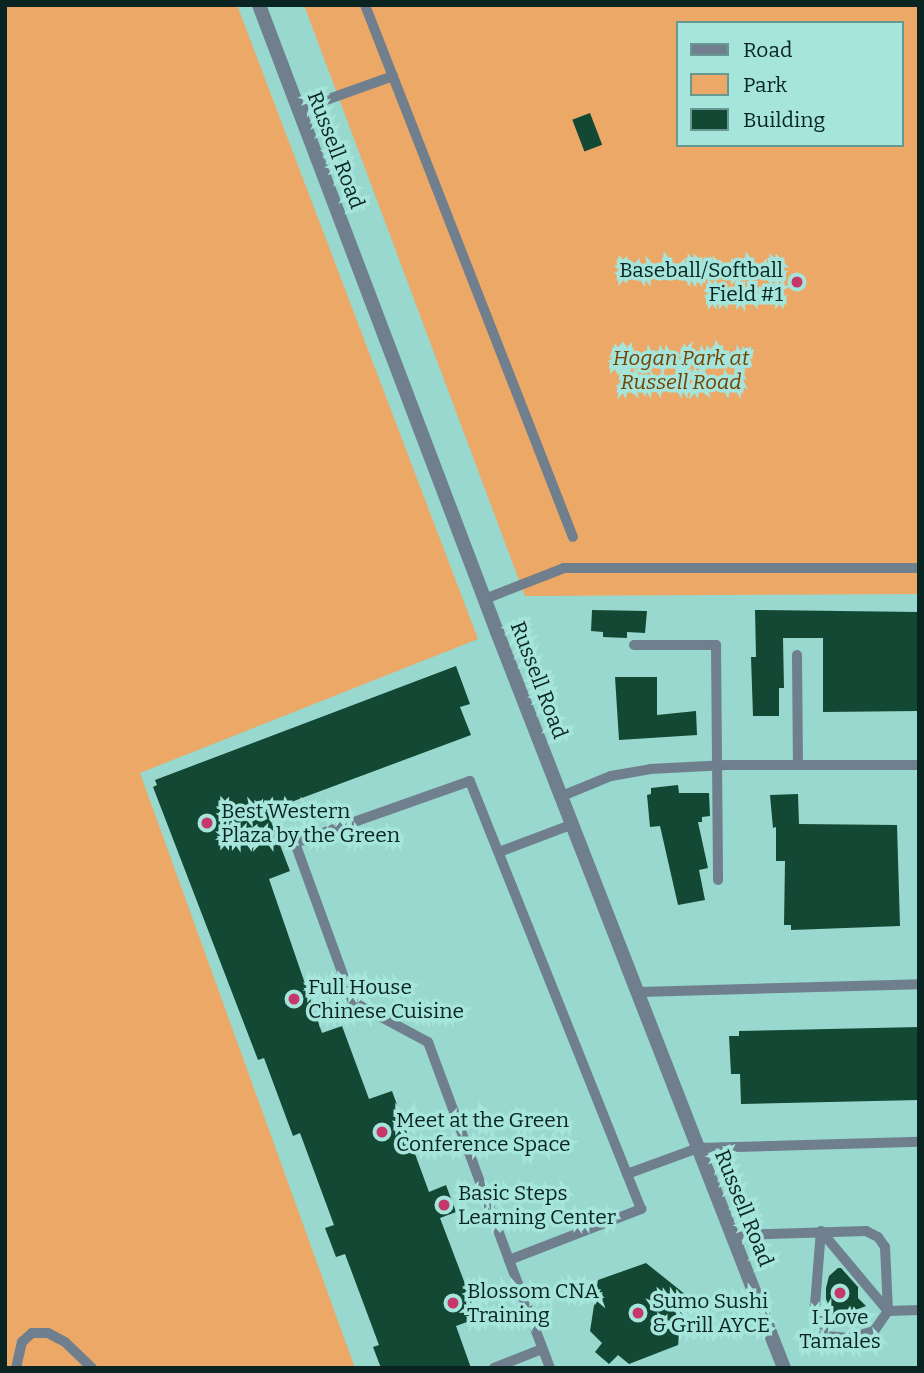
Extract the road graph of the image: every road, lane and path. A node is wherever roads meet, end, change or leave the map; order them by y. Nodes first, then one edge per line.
1 (259, 5) edge
2 (365, 5) edge
3 (393, 76) junction
4 (298, 110) junction
5 (573, 537) dead end
6 (919, 568) edge
7 (485, 599) junction
8 (634, 645) dead end
9 (797, 655) dead end
10 (716, 765) junction
11 (798, 765) junction
12 (919, 765) edge
13 (562, 796) junction
14 (573, 824) junction
15 (499, 852) junction
16 (718, 880) dead end
17 (919, 984) edge
18 (639, 992) junction
19 (919, 1142) edge
20 (698, 1148) junction
21 (627, 1174) junction
22 (821, 1231) junction
23 (733, 1235) junction
24 (509, 1260) junction
25 (919, 1310) edge
26 (888, 1311) junction
27 (542, 1349) junction
28 (12, 1360) edge
29 (92, 1368) edge
30 (494, 1368) edge
31 (550, 1368) edge
32 (784, 1368) edge

1 - 4 street, Russell Road
2 - 3 lane
3 - 4 lane
3 - 5 lane
4 - 7 street, Russell Road
6 - 7 lane
7 - 13 street, Russell Road
8 - 10 lane
9 - 11 lane
10 - 11 lane
10 - 13 lane
10 - 16 lane
11 - 12 lane
13 - 14 street, Russell Road
14 - 15 lane
14 - 18 street, Russell Road
15 - 21 lane
15 - 24 lane
17 - 18 lane
18 - 20 street, Russell Road
19 - 20 lane
20 - 21 lane
20 - 23 street, Russell Road
21 - 24 lane
22 - 23 lane
22 - 26 lane
22 - 26 lane
22 - 26 lane
23 - 32 street, Russell Road
24 - 27 lane
25 - 26 lane
27 - 30 lane
27 - 31 lane
28 - 29 lane

